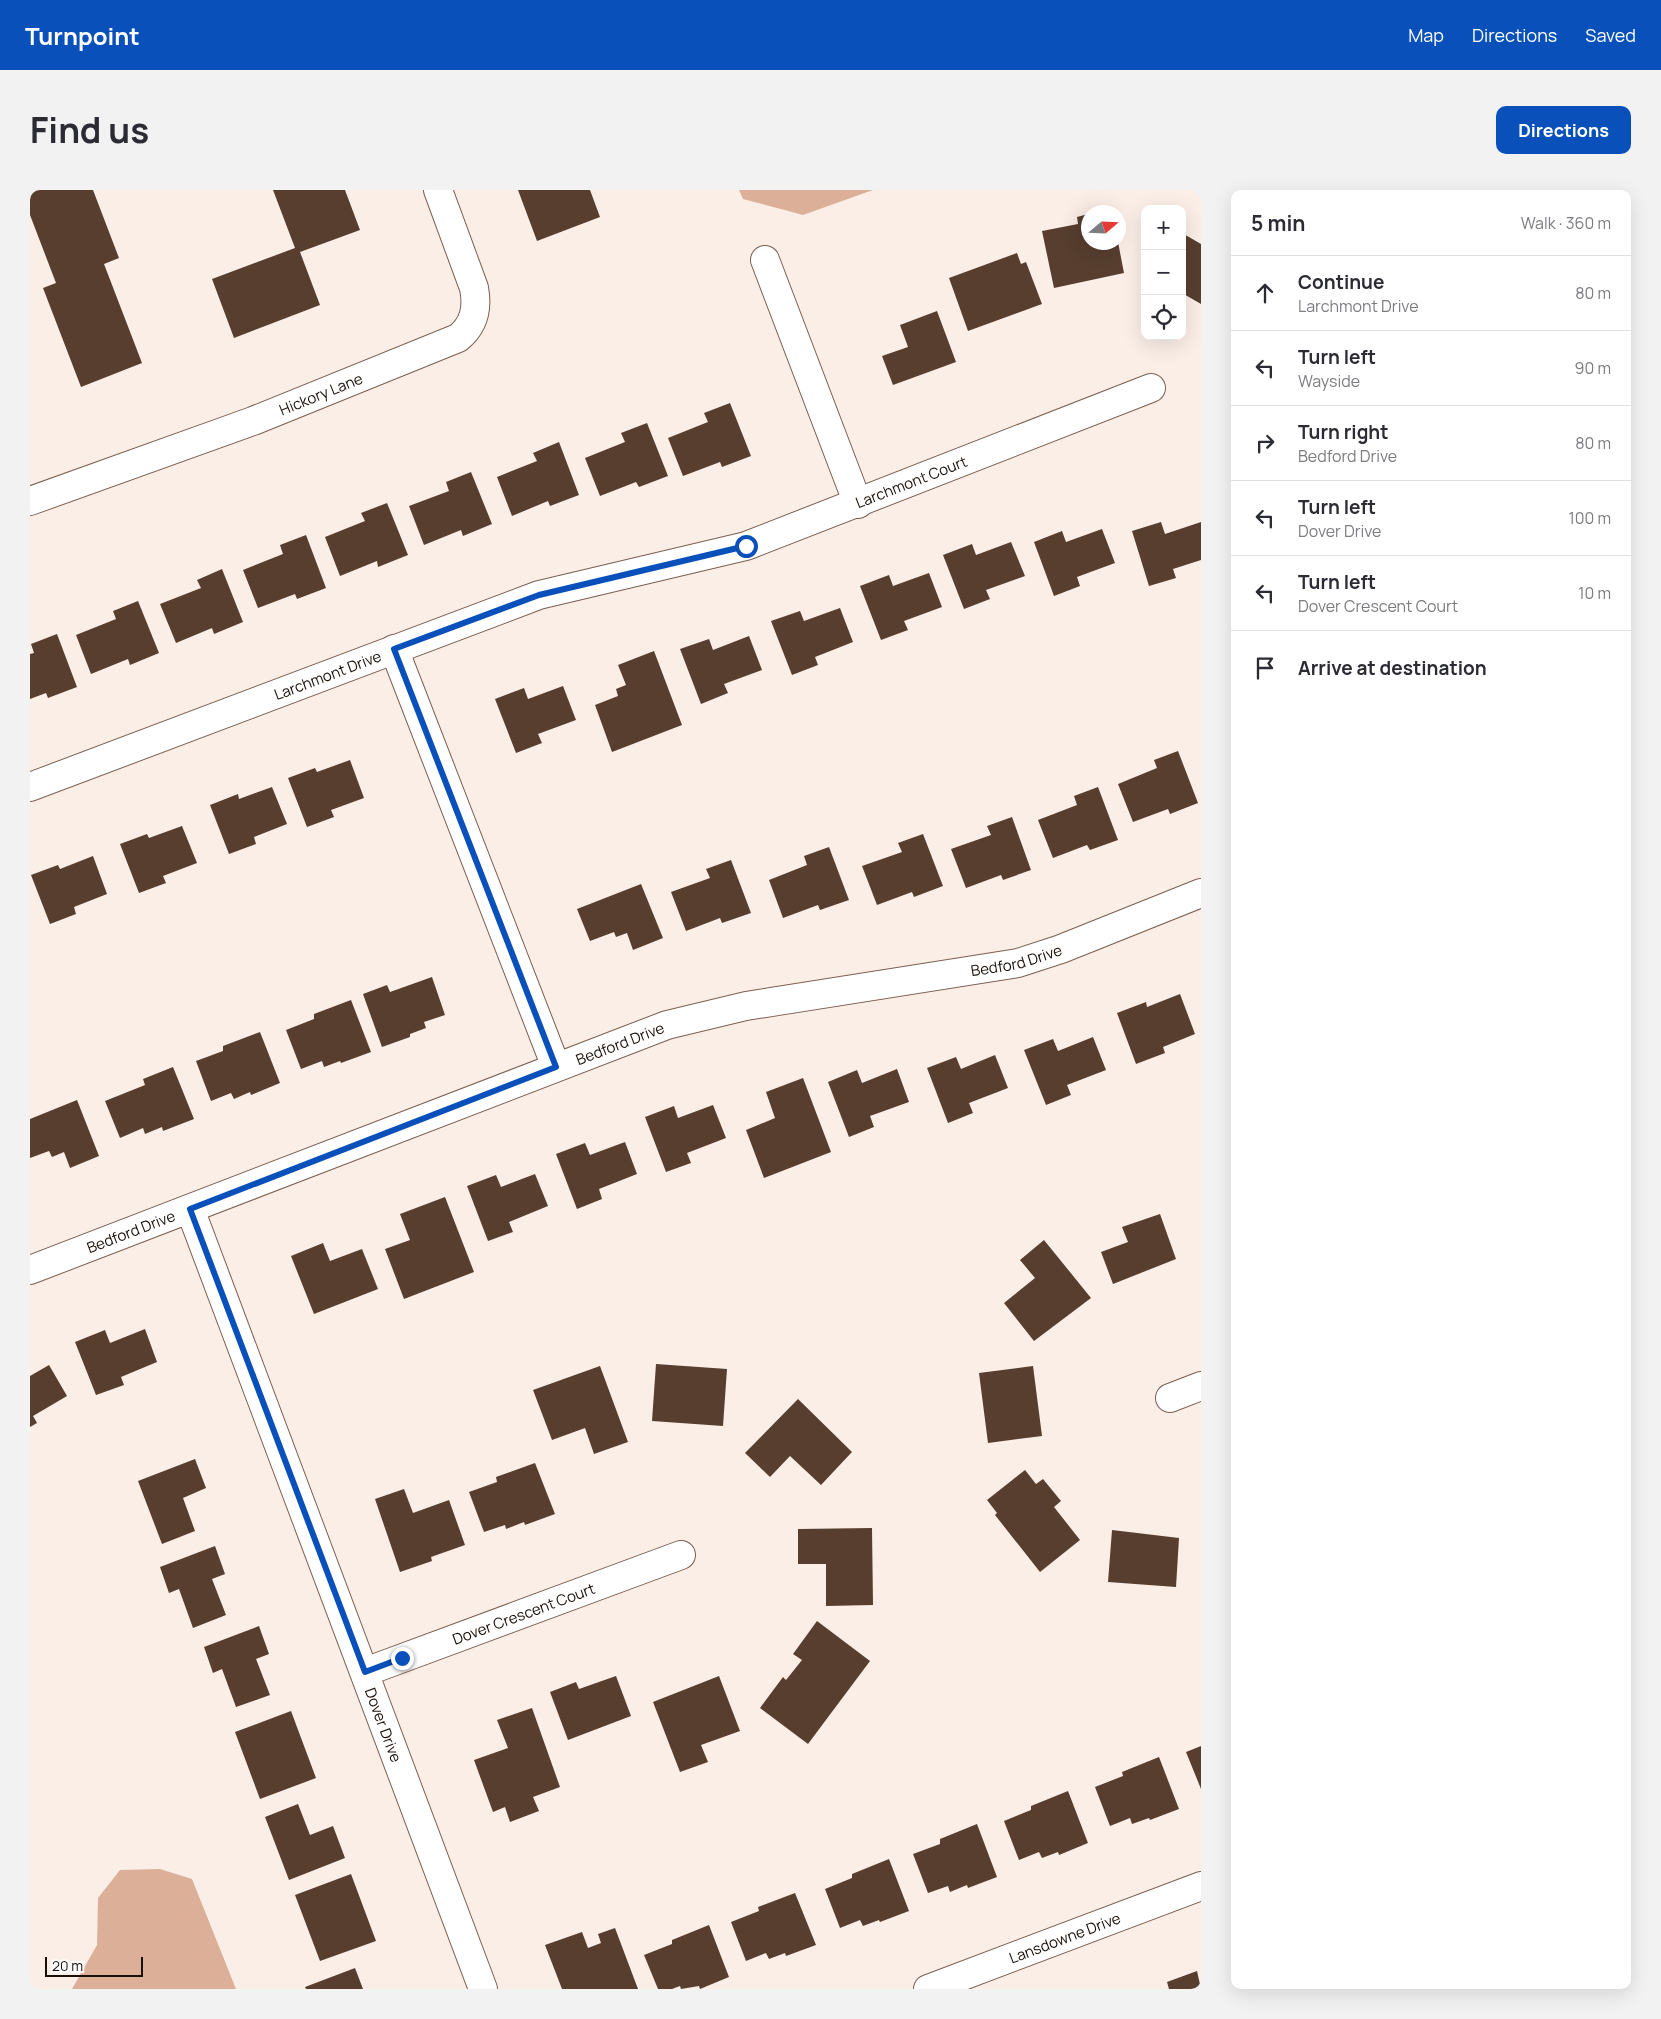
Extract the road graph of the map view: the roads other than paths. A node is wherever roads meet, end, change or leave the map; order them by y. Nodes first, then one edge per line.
1 (438, 190) edge
2 (765, 260) dead end
3 (1151, 388) dead end
4 (30, 501) edge
5 (858, 504) junction
6 (394, 649) junction
7 (30, 787) edge
8 (1201, 893) edge
9 (556, 1067) junction
10 (190, 1209) junction
11 (30, 1270) edge
12 (1201, 1386) edge
13 (1170, 1398) dead end
14 (681, 1556) dead end
15 (365, 1672) junction
16 (1201, 1886) edge
17 (483, 1989) edge
18 (928, 1989) edge

1 - 4 street, Hickory Lane
2 - 5 street, Larchmont Court
3 - 5 street, Larchmont Court
5 - 6 street, Larchmont Drive
6 - 7 street, Larchmont Drive
6 - 9 street
8 - 9 street, Bedford Drive
9 - 10 street, Bedford Drive
10 - 11 street, Bedford Drive
10 - 15 street, Dover Drive
12 - 13 street
14 - 15 street, Dover Crescent Court
15 - 17 street, Dover Drive
16 - 18 street, Lansdowne Drive

